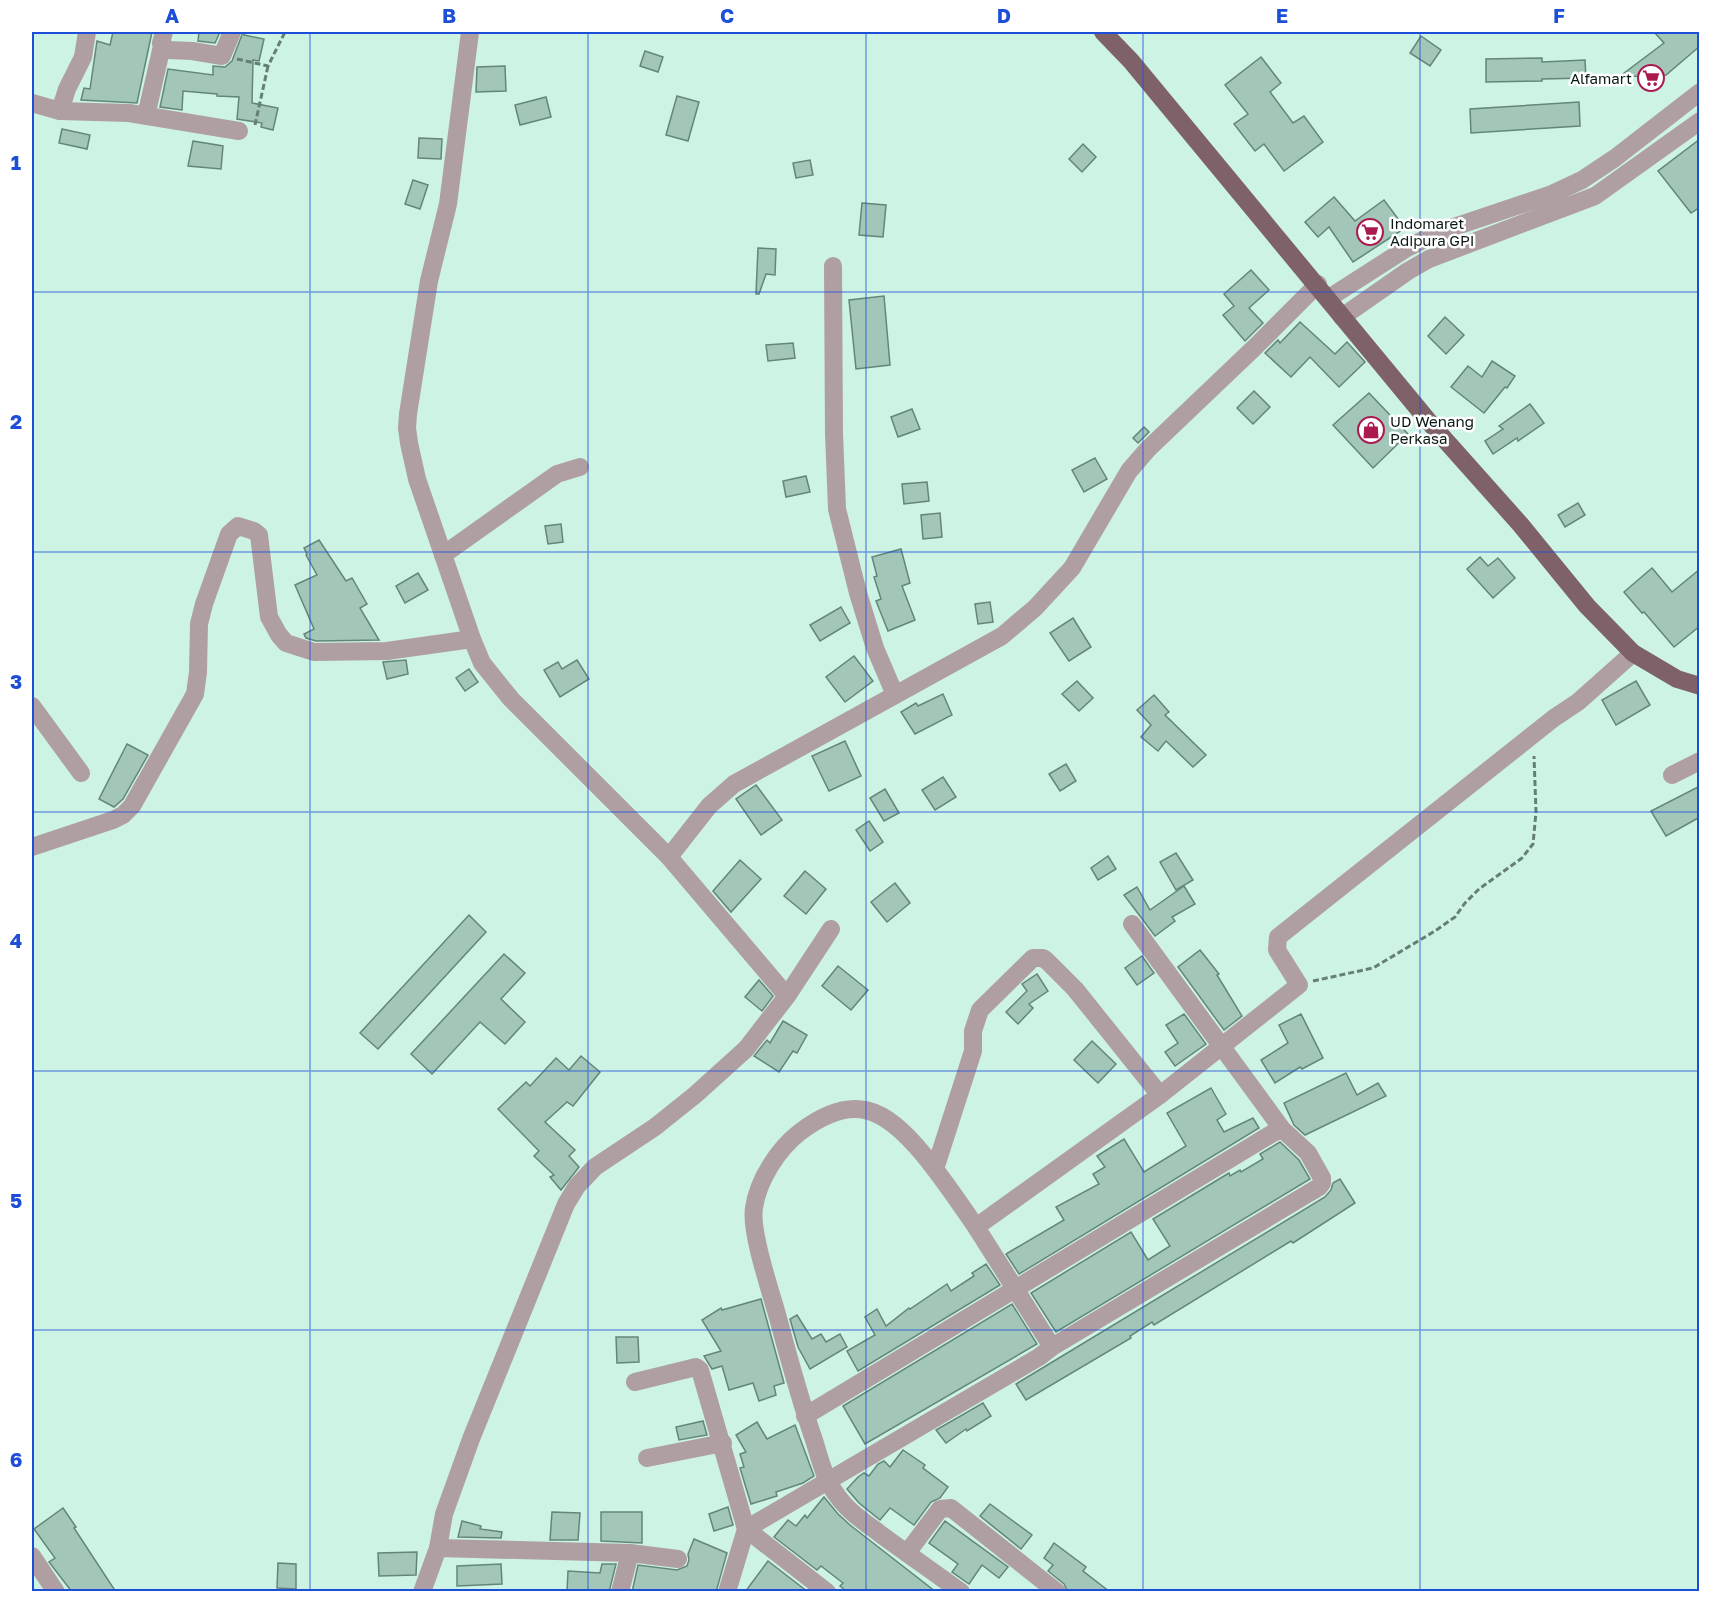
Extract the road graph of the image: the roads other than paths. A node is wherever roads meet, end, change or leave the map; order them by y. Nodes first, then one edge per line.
1 (87, 32) edge
2 (232, 32) edge
3 (470, 32) edge
4 (1103, 32) edge
5 (163, 39) edge
6 (32, 103) edge
7 (1696, 103) edge
8 (60, 111) junction
9 (146, 116) junction
10 (1700, 121) edge
11 (239, 131) road end
12 (1621, 153) junction
13 (1631, 169) junction
14 (833, 266) dead end
15 (1323, 291) junction
16 (1342, 317) junction
17 (580, 467) dead end
18 (443, 555) junction
19 (472, 639) junction
20 (1633, 653) junction
21 (1700, 687) edge
22 (895, 695) junction
23 (32, 706) edge
24 (1700, 760) edge
25 (81, 773) dead end
26 (1672, 775) dead end
27 (32, 847) edge
28 (669, 857) junction
29 (1132, 924) dead end
30 (831, 929) dead end
31 (787, 996) junction
32 (1221, 1047) junction
33 (1160, 1095) junction
34 (1282, 1129) junction
35 (935, 1169) junction
36 (976, 1227) junction
37 (1016, 1288) junction
38 (1052, 1347) junction
39 (635, 1382) dead end
40 (805, 1416) junction
41 (723, 1443) junction
42 (647, 1458) dead end
43 (827, 1481) junction
44 (746, 1529) junction
45 (438, 1548) junction
46 (630, 1553) junction
47 (907, 1553) junction
48 (32, 1556) edge
49 (678, 1559) dead end
50 (56, 1592) edge
51 (422, 1592) edge
52 (620, 1592) edge
53 (726, 1592) edge
54 (827, 1592) edge
55 (961, 1592) edge
56 (1057, 1592) edge

1 - 8 street
2 - 5 street
3 - 18 street
4 - 15 main road
5 - 9 street
6 - 8 street
7 - 12 street
8 - 9 street
9 - 11 street
10 - 13 street
12 - 13 street
12 - 15 street
13 - 16 street
14 - 22 street
15 - 16 main road
15 - 22 street
16 - 20 main road
17 - 18 street
18 - 19 street
19 - 27 street
19 - 28 street
20 - 21 main road
20 - 32 street
22 - 28 street
23 - 25 street
24 - 26 street
28 - 31 street
29 - 32 street
30 - 31 street
31 - 45 street
32 - 33 street
32 - 34 street
33 - 35 street
33 - 36 street
34 - 37 street
34 - 38 street
35 - 36 street
35 - 40 street
36 - 37 street
37 - 38 street
37 - 40 street
38 - 43 street
39 - 41 street
40 - 43 street
41 - 42 street
41 - 44 street
43 - 44 street
43 - 47 street
44 - 53 street
44 - 54 street
45 - 46 street
45 - 51 street
46 - 49 street
46 - 52 street
47 - 55 street
47 - 56 street
48 - 50 street

